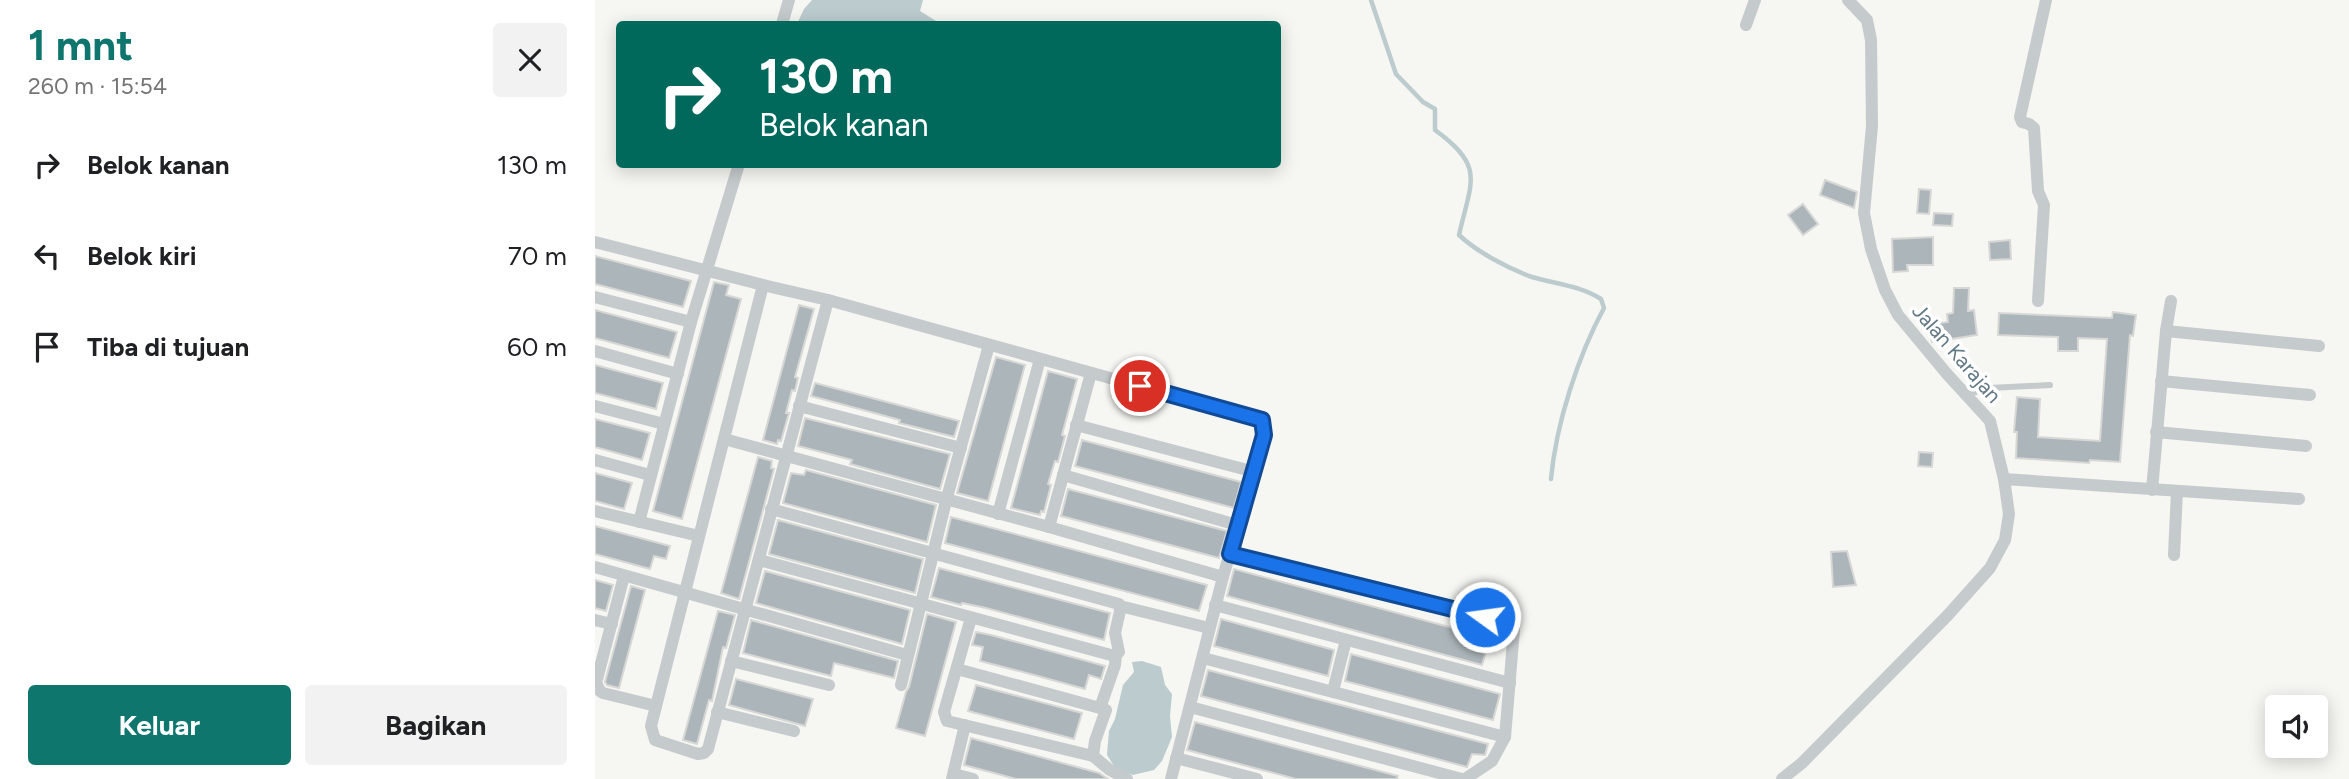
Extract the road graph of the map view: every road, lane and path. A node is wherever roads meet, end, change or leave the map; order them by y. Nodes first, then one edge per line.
1 (789, 0) edge
2 (1755, 0) edge
3 (1848, 0) edge
4 (2046, 0) edge
5 (783, 21) edge
6 (1746, 25) dead end
7 (738, 168) edge
8 (595, 242) edge
9 (706, 271) junction
10 (762, 285) junction
11 (595, 297) edge
12 (828, 300) junction
13 (2038, 301) dead end
14 (2171, 301) dead end
15 (691, 322) junction
16 (2166, 331) junction
17 (989, 345) junction
18 (2319, 346) dead end
19 (595, 351) edge
20 (1040, 359) junction
21 (1091, 373) junction
22 (678, 374) junction
23 (2161, 381) junction
24 (2050, 385) dead end
25 (1966, 395) junction
26 (2310, 395) dead end
27 (595, 406) edge
28 (799, 406) junction
29 (664, 424) junction
30 (1076, 425) junction
31 (2156, 432) junction
32 (724, 439) junction
33 (2306, 446) dead end
34 (961, 448) junction
35 (786, 456) junction
36 (595, 460) edge
37 (1255, 472) junction
38 (650, 475) junction
39 (1063, 475) junction
40 (2004, 479) junction
41 (2152, 490) junction
42 (2177, 491) junction
43 (2299, 499) dead end
44 (946, 501) junction
45 (771, 509) junction
46 (595, 511) edge
47 (998, 514) junction
48 (639, 522) junction
49 (1237, 525) junction
50 (1049, 527) junction
51 (699, 536) junction
52 (933, 554) junction
53 (1230, 554) junction
54 (2174, 555) dead end
55 (759, 560) junction
56 (595, 567) edge
57 (624, 576) junction
58 (1223, 577) junction
59 (684, 594) junction
60 (921, 605) junction
61 (1215, 605) junction
62 (1120, 606) junction
63 (744, 610) junction
64 (971, 618) junction
65 (595, 620) edge
66 (612, 624) junction
67 (1209, 628) junction
68 (1346, 640) junction
69 (907, 655) junction
70 (1116, 655) junction
71 (1203, 658) junction
72 (731, 661) junction
73 (957, 669) junction
74 (596, 676) edge
75 (1510, 683) junction
76 (829, 685) dead end
77 (901, 685) dead end
78 (1333, 691) junction
79 (656, 706) junction
80 (1190, 707) junction
81 (1100, 708) junction
82 (717, 712) junction
83 (965, 725) junction
84 (794, 732) dead end
85 (1505, 737) junction
86 (1093, 756) junction
87 (1176, 758) junction
88 (953, 776) edge
89 (1123, 778) edge
90 (973, 779) edge
91 (1171, 779) edge
92 (1257, 779) edge
93 (1464, 779) edge
94 (1782, 779) edge

1 - 5 street
2 - 6 street
3 - 25 street, Jalan Karajan
4 - 13 street
7 - 9 street
8 - 9 street
9 - 10 street
9 - 15 street
10 - 12 street
10 - 32 street
11 - 15 street
12 - 17 street
12 - 28 street
14 - 16 street
15 - 22 street
16 - 18 street
16 - 23 street
17 - 20 street
17 - 34 street
19 - 22 street
20 - 21 street
20 - 47 street
21 - 30 street
21 - 37 street
22 - 29 street
23 - 26 street
23 - 31 street
24 - 25 lane
25 - 40 street, Jalan Karajan
27 - 29 street
28 - 34 street
28 - 35 street
29 - 38 street
30 - 37 street
30 - 39 street
31 - 33 street
31 - 41 street
32 - 35 street
32 - 51 street
34 - 44 street
35 - 44 street
35 - 45 street
36 - 38 street
37 - 49 street
38 - 48 street
39 - 49 street
39 - 50 street
40 - 41 street
40 - 94 street, Jalan Karajan
41 - 42 street
42 - 43 street
42 - 54 street
44 - 47 street
44 - 52 street
45 - 52 street
45 - 55 street
46 - 48 street
47 - 50 street
48 - 51 street
49 - 53 street
50 - 58 street
51 - 59 street
52 - 60 street
52 - 62 street
53 - 58 street
53 - 75 street
55 - 60 street
55 - 63 street
56 - 57 street
57 - 59 street
57 - 66 street
58 - 61 street
59 - 63 street
59 - 79 street
60 - 64 street
60 - 69 street
61 - 67 street
61 - 68 street
62 - 67 street
62 - 70 street
63 - 69 street
63 - 72 street
64 - 70 street
64 - 73 street
65 - 66 street
66 - 74 street
67 - 71 street
68 - 75 street
68 - 78 street
69 - 77 street
70 - 81 street
71 - 78 street
71 - 80 street
72 - 76 street
72 - 82 street
73 - 81 street
73 - 83 street
74 - 79 street
75 - 85 street
78 - 85 street
79 - 82 street
80 - 87 street
80 - 93 street
81 - 86 street
82 - 84 street
83 - 86 street
83 - 88 street
85 - 93 street
86 - 89 street
87 - 91 street
87 - 92 street
88 - 90 street

